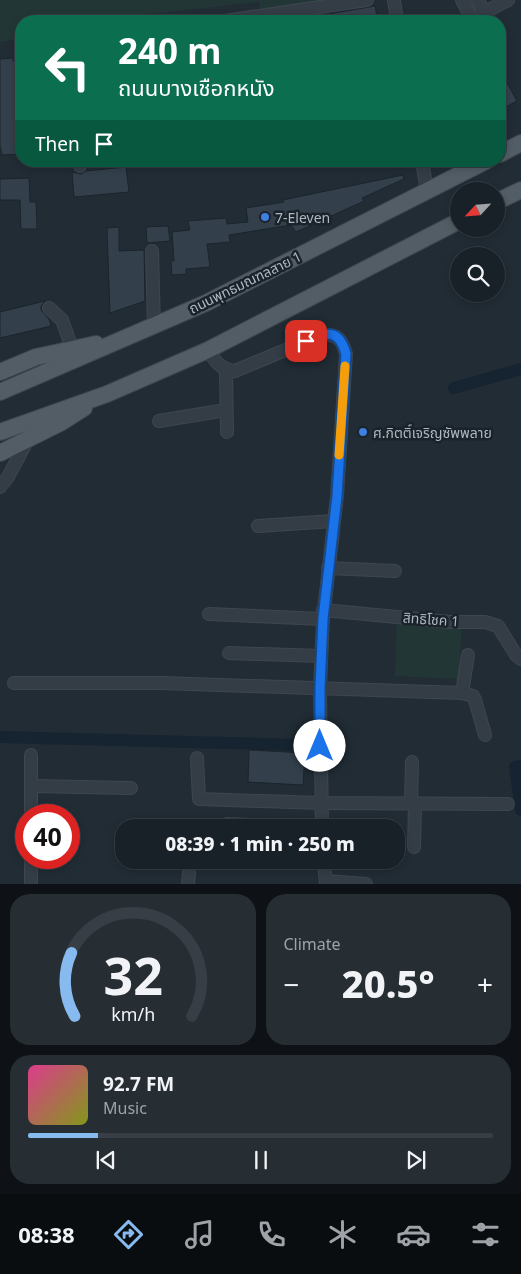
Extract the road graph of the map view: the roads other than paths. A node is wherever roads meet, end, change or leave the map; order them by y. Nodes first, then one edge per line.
1 (368, 0) edge
2 (394, 0) edge
3 (462, 0) edge
4 (478, 0) edge
5 (508, 0) edge
6 (484, 12) junction
7 (266, 15) edge
8 (396, 15) edge
9 (470, 15) edge
10 (479, 15) edge
11 (521, 143) edge
12 (506, 151) edge
13 (423, 167) edge
14 (461, 167) edge
15 (521, 190) edge
16 (427, 191) junction
17 (505, 198) edge
18 (450, 226) edge
19 (152, 251) dead end
20 (49, 308) dead end
21 (154, 326) junction
22 (122, 340) junction
23 (72, 348) junction
24 (208, 350) junction
25 (226, 370) junction
26 (0, 372) edge
27 (2, 391) edge
28 (107, 394) junction
29 (226, 410) junction
30 (159, 420) dead end
31 (0, 432) edge
32 (227, 432) dead end
33 (28, 439) junction
34 (0, 453) edge
35 (0, 486) edge
36 (334, 521) junction
37 (258, 526) dead end
38 (328, 568) junction
39 (395, 571) dead end
40 (209, 614) dead end
41 (323, 614) junction
42 (229, 654) dead end
43 (468, 655) dead end
44 (321, 656) junction
45 (521, 659) edge
46 (14, 683) dead end
47 (320, 688) junction
48 (462, 693) junction
49 (485, 734) dead end
50 (32, 755) dead end
51 (197, 758) dead end
52 (412, 762) dead end
53 (32, 786) junction
54 (131, 788) dead end
55 (320, 803) junction
56 (32, 804) edge
57 (413, 804) junction
58 (508, 804) dead end
59 (321, 819) edge
60 (414, 847) dead end
61 (31, 869) edge
62 (325, 869) edge
63 (326, 883) edge
64 (30, 884) edge
65 (366, 884) edge

1 - 7 street
2 - 8 street
3 - 9 street
4 - 6 street
5 - 6 street
6 - 10 street
11 - 12 main road
13 - 16 street
14 - 16 main road, ถนนพุทธมณฑลสาย 1
15 - 17 main road
16 - 21 main road, ถนนพุทธมณฑลสาย 1
18 - 24 main road
19 - 21 street
20 - 23 street
21 - 22 main road, ถนนพุทธมณฑลสาย 1
22 - 23 main road
22 - 27 main road, ถนนพุทธมณฑลสาย 1
23 - 26 main road
24 - 25 street
24 - 28 main road
25 - 29 street
25 - 36 street
28 - 31 main road
28 - 33 main road
29 - 30 street
29 - 32 street
33 - 34 main road
33 - 35 street
36 - 37 street
36 - 38 street
38 - 39 street
38 - 41 street
40 - 41 street, สิทธิโชค 1
41 - 44 street
41 - 45 street, สิทธิโชค 1
42 - 44 street
43 - 48 street
44 - 47 street
46 - 47 street
47 - 48 street
47 - 55 street
48 - 49 street
50 - 53 street
51 - 55 street
52 - 57 street
53 - 54 street
53 - 56 street
55 - 57 street
55 - 59 street
57 - 58 street
57 - 60 street
61 - 64 street
62 - 63 street
63 - 65 street

